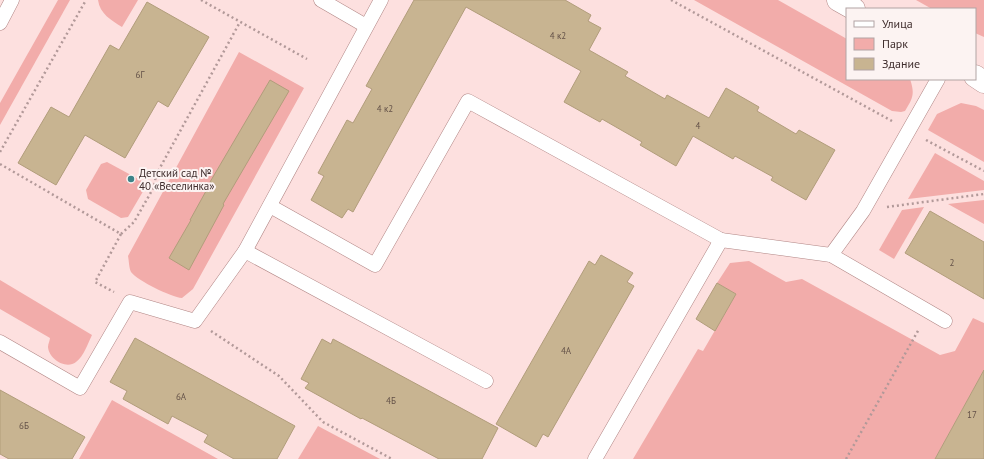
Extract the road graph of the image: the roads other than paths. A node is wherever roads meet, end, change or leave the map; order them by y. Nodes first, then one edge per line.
1 (12, 0) edge
2 (320, 0) edge
3 (381, 0) edge
4 (838, 0) edge
5 (852, 8) edge
6 (0, 23) edge
7 (366, 26) junction
8 (937, 80) edge
9 (270, 206) junction
10 (721, 240) junction
11 (245, 251) junction
12 (831, 255) junction
13 (945, 320) dead end
14 (0, 342) edge
15 (486, 382) dead end
16 (595, 459) edge

1 - 6 lane
2 - 7 lane
3 - 7 lane
4 - 5 main road
7 - 9 lane
8 - 12 lane
9 - 10 lane
9 - 11 lane
10 - 12 lane
10 - 16 lane
11 - 14 lane
11 - 15 lane
12 - 13 lane

